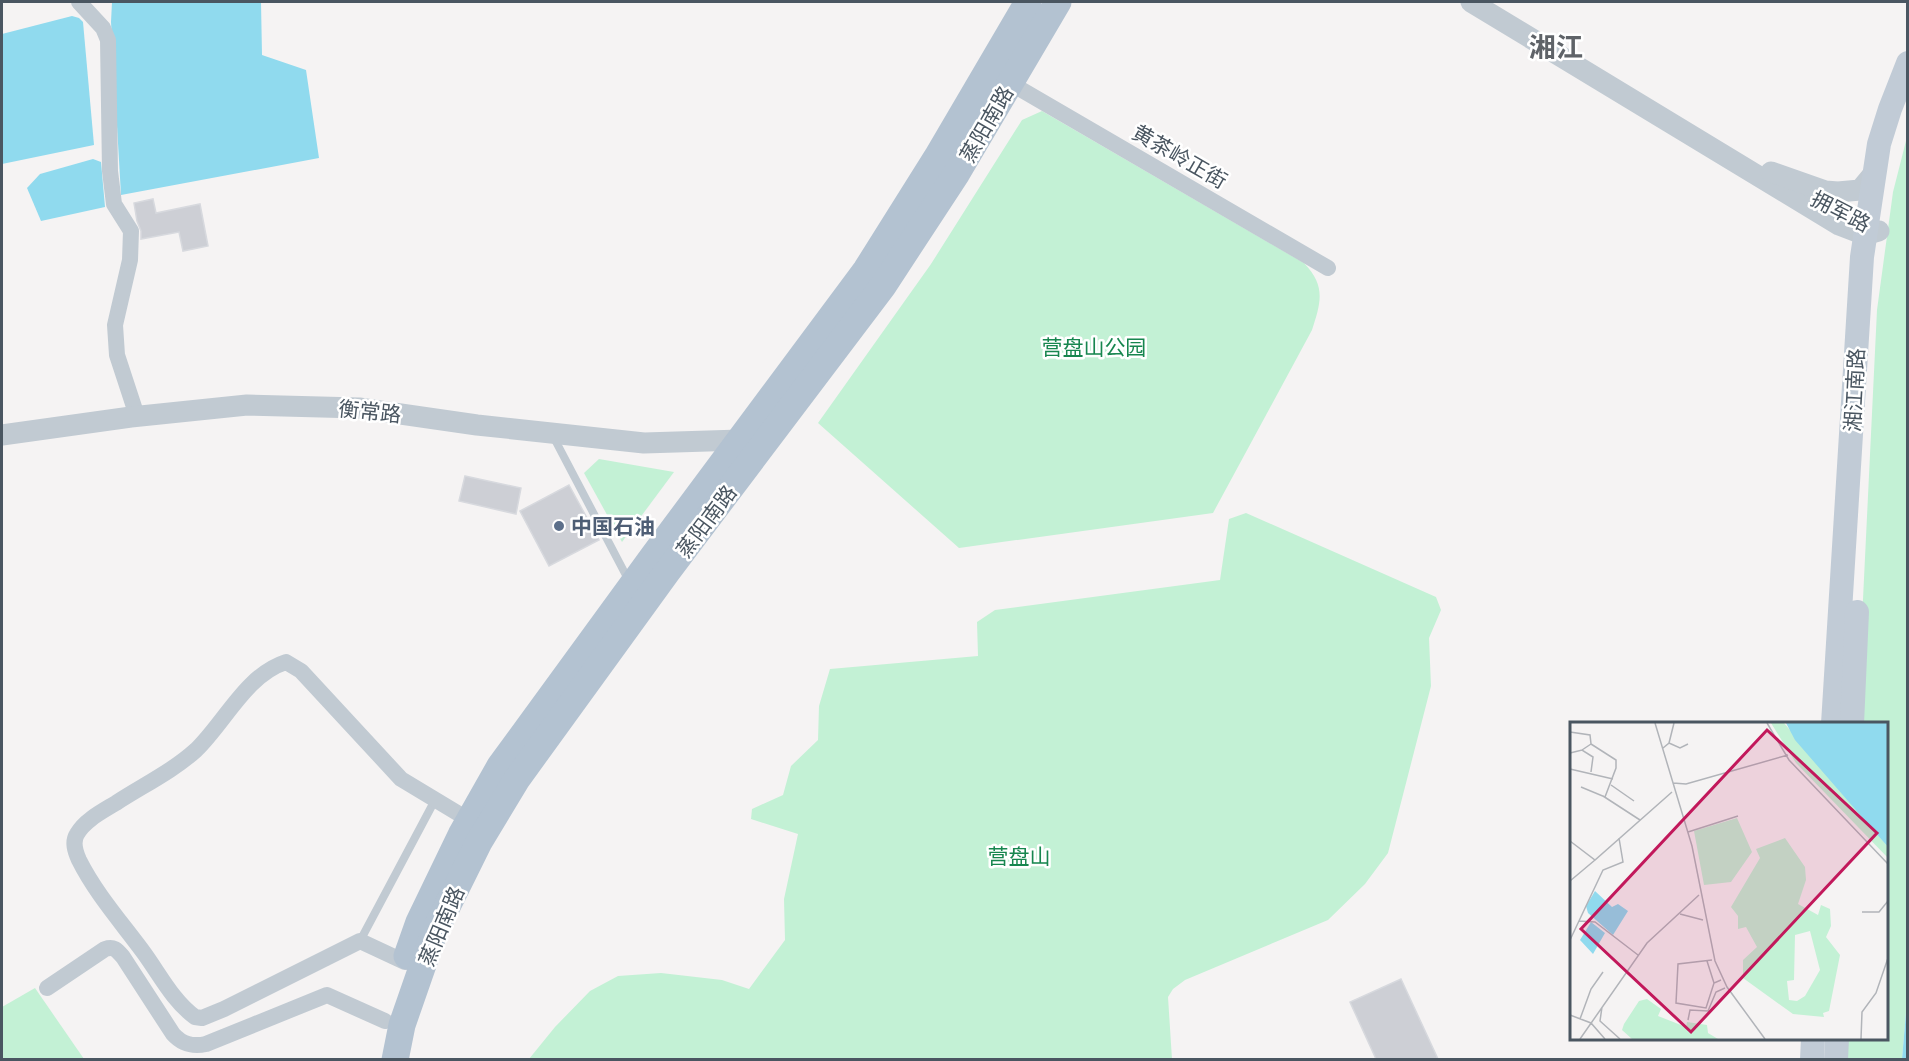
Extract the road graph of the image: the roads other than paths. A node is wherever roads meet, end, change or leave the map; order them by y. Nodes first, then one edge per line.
1 (79, 2) edge
2 (1028, 2) edge
3 (1058, 2) edge
4 (1472, 2) edge
5 (1493, 2) edge
6 (1908, 63) edge
7 (1010, 83) junction
8 (1908, 104) edge
9 (1771, 172) junction
10 (1875, 172) junction
11 (1871, 230) junction
12 (1328, 268) dead end
13 (137, 416) junction
14 (551, 433) junction
15 (2, 435) edge
16 (740, 440) junction
17 (631, 586) junction
18 (1833, 722) edge
19 (1852, 722) edge
20 (435, 800) junction
21 (469, 820) junction
22 (360, 941) junction
23 (405, 962) junction
24 (47, 988) dead end
25 (386, 1021) junction
26 (1813, 1040) edge
27 (1838, 1040) edge
28 (377, 1059) edge
29 (395, 1059) edge
30 (1812, 1059) edge
31 (1836, 1059) edge

1 - 13 street
2 - 16 main road, 蒸阳南路
3 - 7 main road, 蒸阳南路
4 - 11 street, 拥军路
5 - 9 street, 拥军路
6 - 10 main road, 湘江南路
7 - 12 street, 黄茶岭正街
7 - 29 main road, 蒸阳南路
8 - 11 main road, 湘江南路
9 - 10 street
9 - 11 street, 拥军路
10 - 11 main road, 湘江南路
11 - 18 main road, 湘江南路
11 - 19 main road, 湘江南路
13 - 14 street, 衡常路
13 - 15 street, 衡常路
14 - 16 street, 衡常路
14 - 17 lane
16 - 17 main road, 蒸阳南路
17 - 21 main road, 蒸阳南路
20 - 21 street
20 - 22 lane
20 - 22 street
21 - 23 main road, 蒸阳南路
22 - 23 street
23 - 25 main road, 蒸阳南路
24 - 25 street
25 - 28 main road, 蒸阳南路
26 - 30 main road
27 - 31 main road

